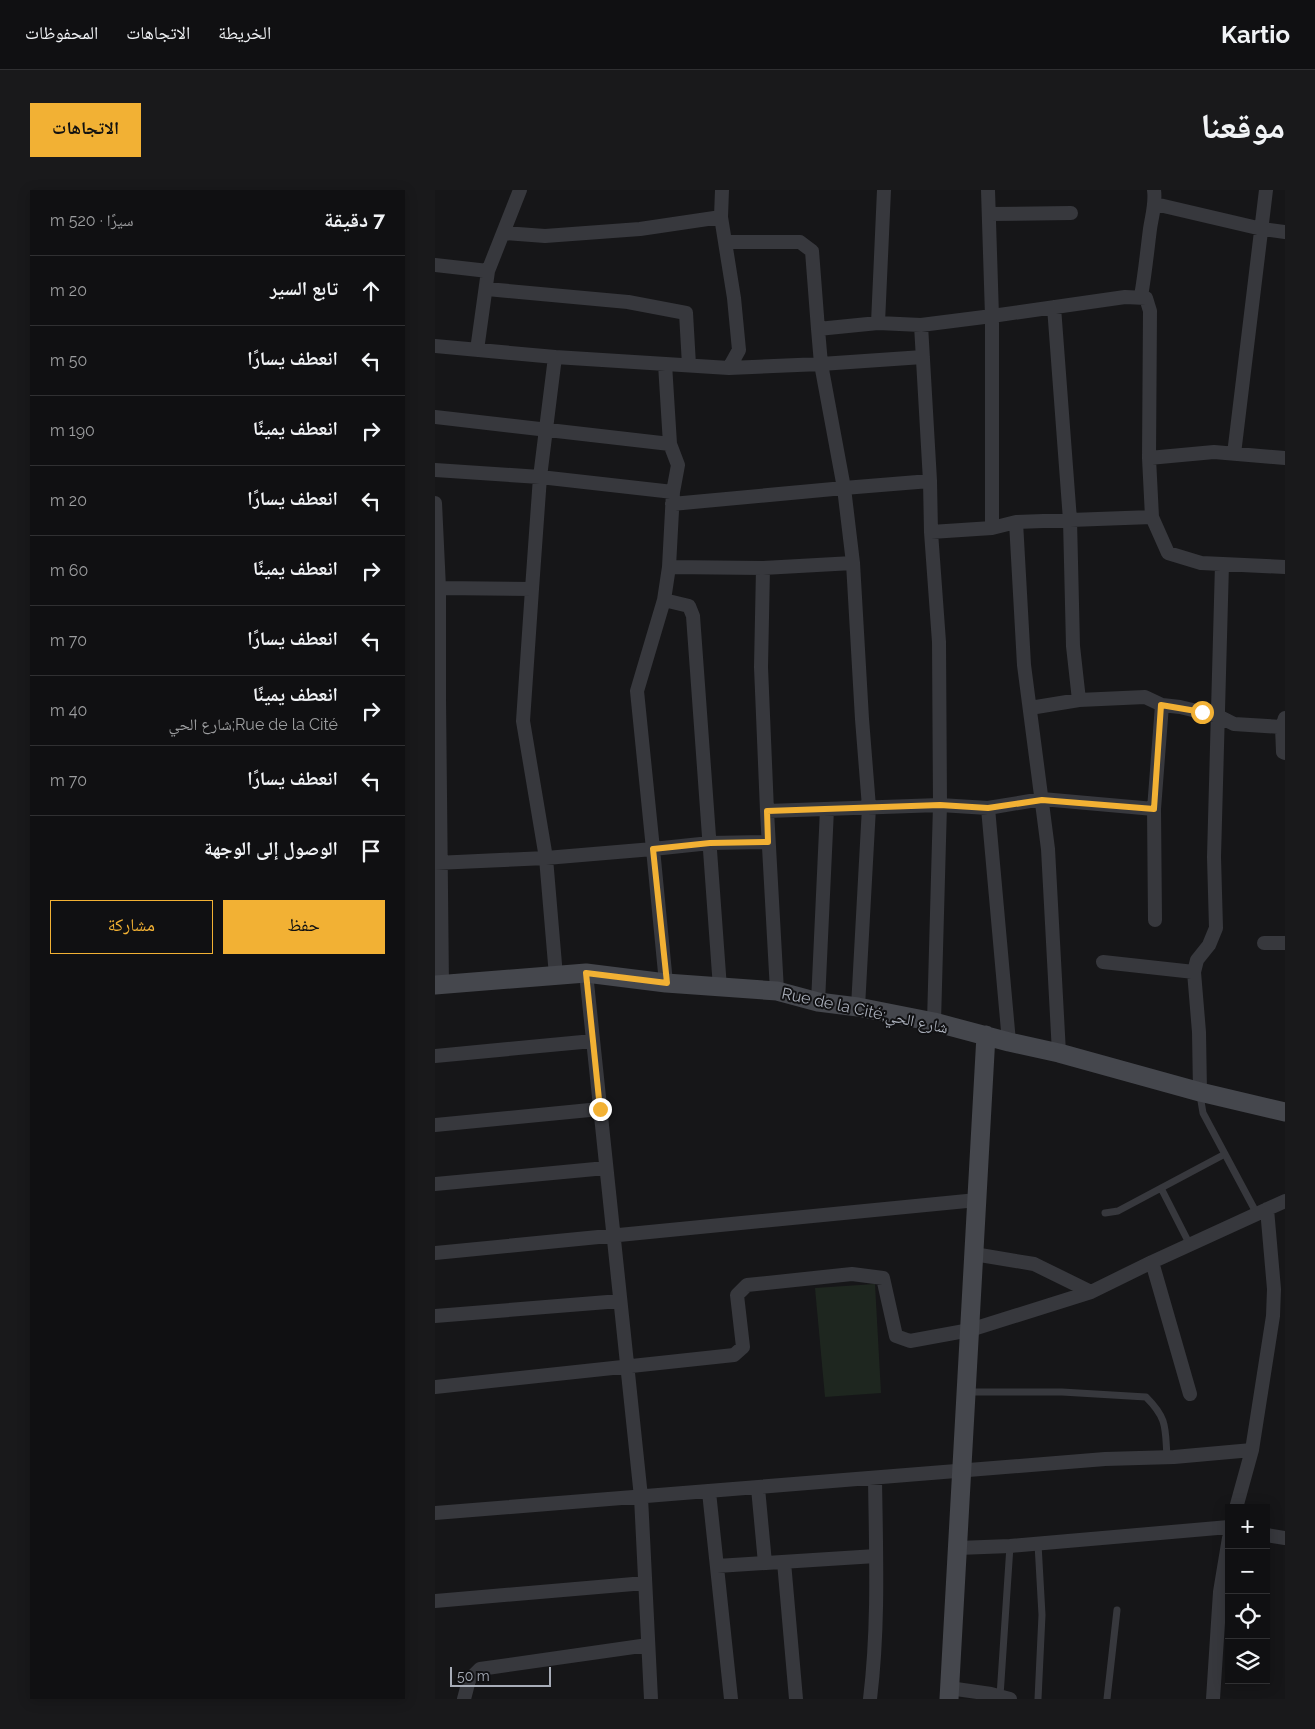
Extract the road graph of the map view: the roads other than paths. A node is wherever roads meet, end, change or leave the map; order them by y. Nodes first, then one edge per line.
1 (520, 190) edge
2 (722, 190) edge
3 (884, 190) edge
4 (988, 190) edge
5 (1154, 190) edge
6 (1266, 190) edge
7 (1155, 204) junction
8 (1071, 213) dead end
9 (989, 214) junction
10 (721, 217) junction
11 (1261, 229) junction
12 (1285, 232) edge
13 (504, 233) junction
14 (726, 242) junction
15 (435, 264) edge
16 (488, 271) junction
17 (487, 289) junction
18 (1146, 298) junction
19 (1054, 307) junction
20 (992, 316) junction
21 (878, 323) junction
22 (921, 325) junction
23 (818, 329) junction
24 (435, 346) edge
25 (477, 350) junction
26 (555, 357) junction
27 (923, 357) junction
28 (665, 364) junction
29 (821, 364) junction
30 (689, 365) junction
31 (729, 368) junction
32 (435, 416) edge
33 (545, 430) junction
34 (670, 444) junction
35 (1234, 454) junction
36 (1149, 458) junction
37 (1285, 458) edge
38 (435, 470) edge
39 (540, 477) junction
40 (930, 482) junction
41 (844, 488) junction
42 (673, 498) junction
43 (435, 504) edge
44 (1152, 517) junction
45 (1070, 520) junction
46 (1016, 522) junction
47 (992, 528) junction
48 (931, 532) junction
49 (853, 563) junction
50 (1222, 564) junction
51 (669, 567) junction
52 (1285, 567) edge
53 (763, 568) junction
54 (437, 588) edge
55 (532, 589) junction
56 (664, 600) junction
57 (437, 700) edge
58 (1079, 700) junction
59 (1161, 705) junction
60 (1029, 708) junction
61 (1218, 716) junction
62 (1283, 722) edge
63 (1285, 753) edge
64 (1042, 800) junction
65 (940, 805) junction
66 (869, 807) junction
67 (988, 808) junction
68 (827, 809) junction
69 (1154, 809) junction
70 (767, 811) junction
71 (768, 842) junction
72 (710, 843) junction
73 (653, 849) junction
74 (546, 858) junction
75 (438, 863) edge
76 (1155, 920) dead end
77 (1264, 943) dead end
78 (1285, 943) edge
79 (1103, 962) dead end
80 (1194, 972) junction
81 (586, 973) junction
82 (556, 976) junction
83 (667, 983) junction
84 (439, 986) edge
85 (721, 988) junction
86 (777, 991) junction
87 (818, 1002) junction
88 (858, 1006) junction
89 (934, 1022) junction
90 (986, 1035) junction
91 (593, 1041) junction
92 (1009, 1042) junction
93 (1059, 1053) junction
94 (435, 1056) edge
95 (1200, 1092) junction
96 (600, 1109) junction
97 (1285, 1112) edge
98 (435, 1125) edge
99 (1225, 1154) junction
100 (606, 1168) junction
101 (435, 1184) edge
102 (1161, 1188) junction
103 (977, 1200) junction
104 (1285, 1201) edge
105 (1262, 1212) junction
106 (1105, 1213) dead end
107 (614, 1234) junction
108 (1190, 1245) junction
109 (435, 1253) edge
110 (975, 1254) junction
111 (1152, 1262) junction
112 (1091, 1292) junction
113 (621, 1301) junction
114 (435, 1316) edge
115 (970, 1330) junction
116 (627, 1367) junction
117 (435, 1387) edge
118 (967, 1392) junction
119 (1190, 1394) dead end
120 (1252, 1450) junction
121 (1167, 1457) junction
122 (963, 1472) junction
123 (875, 1478) junction
124 (758, 1488) junction
125 (709, 1492) junction
126 (641, 1497) junction
127 (1237, 1504) edge
128 (435, 1514) edge
129 (1225, 1527) edge
130 (1270, 1536) edge
131 (1285, 1538) edge
132 (1038, 1544) junction
133 (1010, 1546) junction
134 (958, 1548) junction
135 (1227, 1549) edge
136 (876, 1556) junction
137 (784, 1562) junction
138 (765, 1563) junction
139 (717, 1566) junction
140 (645, 1583) junction
141 (435, 1601) edge
142 (1117, 1610) dead end
143 (648, 1645) junction
144 (949, 1694) edge
145 (1005, 1698) edge
146 (464, 1699) edge
147 (651, 1699) edge
148 (731, 1699) edge
149 (795, 1699) edge
150 (870, 1699) edge
151 (1039, 1699) edge
152 (1107, 1699) edge
153 (1213, 1699) edge

1 - 13 street
2 - 10 street
3 - 21 street
4 - 9 street
5 - 7 street
6 - 11 street
7 - 11 street
7 - 18 street
8 - 9 street
9 - 20 street
10 - 13 street
10 - 14 street
11 - 12 street
11 - 35 street
13 - 16 street
14 - 23 street
14 - 31 street
15 - 16 street
16 - 17 street
17 - 25 street
17 - 30 street
18 - 19 street
18 - 36 street
19 - 20 street
19 - 45 street
20 - 22 street
20 - 47 street
21 - 22 street
21 - 23 street
22 - 27 street
23 - 29 street
24 - 25 street
25 - 26 street
26 - 28 street
26 - 33 street
27 - 29 street
27 - 40 street
28 - 30 street
28 - 34 street
29 - 31 street
29 - 41 street
30 - 31 street
32 - 33 street
33 - 34 street
33 - 39 street
34 - 42 street
35 - 36 street
35 - 37 street
36 - 44 street
38 - 39 street
39 - 42 street
39 - 55 street
40 - 41 street
40 - 48 street
41 - 42 street
41 - 49 street
42 - 51 street
43 - 54 street
44 - 45 street
44 - 50 street
45 - 46 street
45 - 58 street
46 - 47 street
46 - 60 street
47 - 48 street
48 - 65 street
49 - 53 street
49 - 66 street
50 - 52 street
50 - 61 street
51 - 53 street
51 - 56 street
53 - 70 street
54 - 55 street
54 - 57 street
55 - 74 street
56 - 72 street
56 - 73 street
57 - 75 street
58 - 59 street
58 - 60 street
59 - 61 street
59 - 69 street
60 - 64 street
61 - 62 street
61 - 80 street
62 - 63 street
64 - 67 street
64 - 69 street
64 - 93 street
65 - 66 street
65 - 67 street
65 - 89 street
66 - 68 street
66 - 88 street
67 - 92 street
68 - 70 street
68 - 87 street
69 - 76 street
70 - 71 street
71 - 72 street
71 - 86 street
72 - 73 street
72 - 85 street
73 - 74 street
73 - 83 street
74 - 75 street
74 - 82 street
75 - 84 street
77 - 78 street
79 - 80 street
80 - 95 street
81 - 82 street, Rue de la Cité;شارع الحي
81 - 83 street, Rue de la Cité;شارع الحي
81 - 91 street
82 - 84 street, Rue de la Cité;شارع الحي
83 - 85 street, Rue de la Cité;شارع الحي
85 - 86 street, Rue de la Cité;شارع الحي
86 - 87 street, Rue de la Cité;شارع الحي
87 - 88 street, Rue de la Cité;شارع الحي
88 - 89 street, Rue de la Cité;شارع الحي
89 - 90 street, Rue de la Cité;شارع الحي
90 - 92 street, Rue de la Cité;شارع الحي
90 - 103 street
91 - 94 street
91 - 96 street
92 - 93 street, Rue de la Cité;شارع الحي
93 - 95 street, Rue de la Cité;شارع الحي
95 - 97 street, Rue de la Cité;شارع الحي
95 - 99 lane
96 - 98 street
96 - 100 street
99 - 102 lane
99 - 105 lane
100 - 101 street
100 - 107 street
102 - 106 lane
102 - 108 lane
103 - 107 street
103 - 110 street
104 - 105 street
105 - 108 street
105 - 120 street
107 - 109 street
107 - 113 street
108 - 111 street
110 - 112 street
110 - 115 street
111 - 112 street
111 - 119 street
112 - 115 street
113 - 114 street
113 - 116 street
115 - 116 street
115 - 118 street
116 - 117 street
116 - 126 street
118 - 121 lane
118 - 122 street
120 - 121 street
120 - 127 street
121 - 122 street
122 - 123 street
122 - 134 street
123 - 124 street
123 - 136 street
124 - 125 street
124 - 138 street
125 - 126 street
125 - 139 street
126 - 128 street
126 - 140 street
129 - 132 street
130 - 131 street
132 - 133 street
132 - 151 lane
133 - 134 street
133 - 145 lane
134 - 144 street
135 - 153 street
136 - 137 street
136 - 150 street
137 - 138 street
137 - 149 street
138 - 139 street
139 - 148 street
140 - 141 street
140 - 143 street
142 - 152 lane
143 - 146 street
143 - 147 street
144 - 145 street

